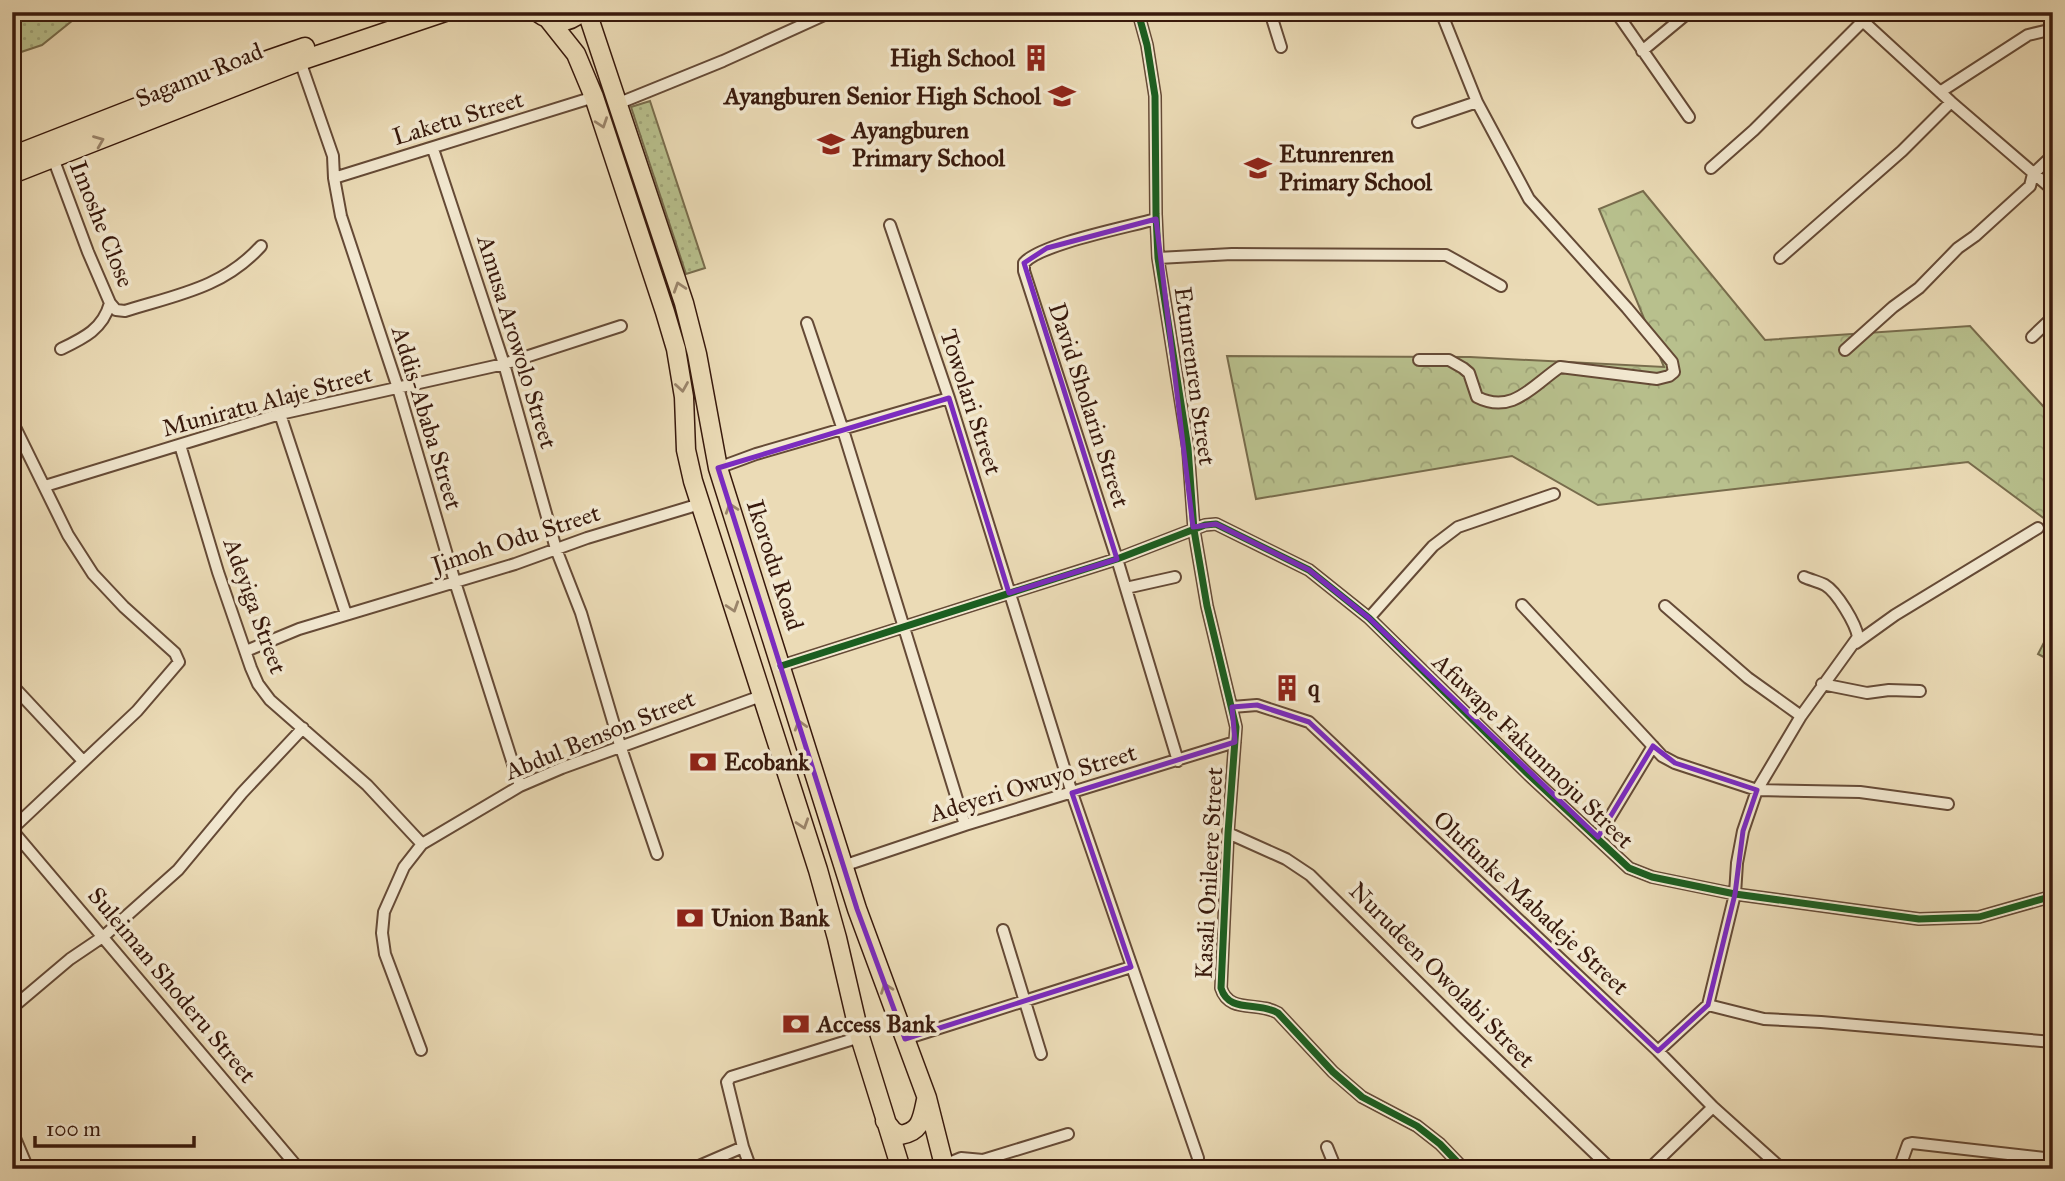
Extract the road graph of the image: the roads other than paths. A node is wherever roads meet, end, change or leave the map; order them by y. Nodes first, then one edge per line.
1 (408, 12) edge
2 (445, 12) edge
3 (581, 12) edge
4 (587, 12) edge
5 (831, 12) edge
6 (1138, 12) edge
7 (1270, 12) edge
8 (1441, 12) edge
9 (1616, 12) edge
10 (1689, 12) edge
11 (1853, 12) edge
12 (540, 14) edge
13 (1862, 17) edge
14 (2053, 29) edge
15 (1282, 47) dead end
16 (1642, 51) junction
17 (300, 61) junction
18 (1940, 92) junction
19 (594, 97) junction
20 (1477, 102) junction
21 (1951, 102) junction
22 (617, 104) junction
23 (158, 108) junction
24 (1689, 117) dead end
25 (1418, 122) dead end
26 (433, 149) junction
27 (2053, 155) edge
28 (12, 156) edge
29 (53, 158) junction
30 (1711, 168) dead end
31 (12, 174) edge
32 (2034, 174) junction
33 (334, 178) junction
34 (2053, 190) edge
35 (1156, 219) junction
36 (890, 225) dead end
37 (261, 246) dead end
38 (1158, 258) junction
39 (1780, 258) dead end
40 (1501, 286) dead end
41 (110, 303) junction
42 (2053, 317) edge
43 (807, 323) dead end
44 (621, 326) dead end
45 (2032, 337) dead end
46 (61, 349) dead end
47 (1845, 350) dead end
48 (1419, 360) dead end
49 (504, 365) junction
50 (397, 388) junction
51 (949, 398) junction
52 (280, 414) junction
53 (12, 421) edge
54 (843, 430) junction
55 (180, 445) junction
56 (718, 468) junction
57 (45, 486) junction
58 (1554, 494) dead end
59 (700, 504) junction
60 (2038, 528) dead end
61 (1194, 530) junction
62 (556, 549) junction
63 (1117, 559) junction
64 (1175, 577) dead end
65 (1804, 577) dead end
66 (455, 582) junction
67 (1126, 588) junction
68 (1009, 593) junction
69 (1522, 604) dead end
70 (1665, 606) dead end
71 (346, 614) junction
72 (1368, 618) junction
73 (905, 627) junction
74 (1854, 645) junction
75 (246, 651) junction
76 (781, 666) junction
77 (1822, 684) junction
78 (12, 685) edge
79 (1920, 691) dead end
80 (761, 696) junction
81 (1232, 707) junction
82 (1801, 716) junction
83 (303, 728) junction
84 (1235, 742) junction
85 (620, 745) junction
86 (1653, 746) junction
87 (83, 761) junction
88 (1178, 761) junction
89 (520, 786) junction
90 (1757, 790) junction
91 (1072, 793) junction
92 (1948, 804) dead end
93 (965, 825) junction
94 (12, 829) edge
95 (1228, 833) junction
96 (1598, 837) junction
97 (422, 844) junction
98 (657, 855) dead end
99 (843, 866) junction
100 (1735, 894) junction
101 (2053, 896) edge
102 (1003, 930) dead end
103 (104, 936) junction
104 (1131, 967) junction
105 (1025, 1001) junction
106 (1708, 1004) junction
107 (12, 1008) edge
108 (860, 1037) junction
109 (905, 1039) junction
110 (2053, 1042) edge
111 (421, 1049) dead end
112 (1658, 1051) junction
113 (1041, 1054) dead end
114 (926, 1098) junction
115 (1713, 1107) junction
116 (885, 1121) junction
117 (12, 1131) edge
118 (1068, 1134) dead end
119 (743, 1147) junction
120 (1327, 1147) dead end
121 (2053, 1159) edge
122 (945, 1167) edge
123 (28, 1169) edge
124 (299, 1169) edge
125 (692, 1169) edge
126 (751, 1169) edge
127 (901, 1169) edge
128 (1194, 1169) edge
129 (1336, 1169) edge
130 (1464, 1169) edge
131 (1611, 1169) edge
132 (1648, 1169) edge
133 (1782, 1169) edge
134 (1899, 1169) edge

1 - 23 highway, Sagamu Road
2 - 17 highway, Sagamu Road
3 - 12 highway
4 - 22 highway, Ikorodu Road
5 - 22 street
6 - 35 street, Etunrenren Street
7 - 15 street
8 - 20 street
9 - 16 street
10 - 16 street
11 - 13 street
12 - 19 highway
13 - 18 street
13 - 30 street
14 - 18 street
16 - 24 street
17 - 23 highway, Sagamu Road
17 - 33 street, Addis-Ababa Street
18 - 21 street
19 - 26 street, Laketu Street
19 -> 59 highway
20 - 25 street
20 - 48 street
21 - 32 street
21 - 39 street
56 -> 22 highway, Ikorodu Road
23 - 28 highway, Sagamu Road
29 -> 23 highway, Sagamu Road
26 - 33 street, Laketu Street
26 - 49 street, Amusa Arowolo Street
27 - 32 street
29 - 31 highway, Sagamu Road
29 - 41 street, Imoshe Close
32 - 34 street
32 - 47 street
33 - 50 street, Addis-Ababa Street
35 - 38 street, Etunrenren Street
35 - 63 street, David Sholarin Street
36 - 51 street, Towolari Street
37 - 41 street, Imoshe Close
38 - 40 street
38 - 61 street, Etunrenren Street
41 - 46 street
42 - 45 street
43 - 54 street
44 - 49 street, Muniratu Alaje Street
49 - 50 street, Muniratu Alaje Street
49 - 62 street, Amusa Arowolo Street
50 - 52 street, Muniratu Alaje Street
50 - 66 street, Addis-Ababa Street
51 - 54 street
51 - 68 street, Towolari Street
52 - 55 street, Muniratu Alaje Street
52 - 71 street
53 - 57 street
54 - 56 street
54 - 73 street
55 - 57 street, Muniratu Alaje Street
55 - 75 street, Adeyiga Street
76 -> 56 highway, Ikorodu Road
57 - 87 street
58 - 72 street
59 - 62 street, Jimoh Odu Street
59 -> 80 highway
60 - 74 street
61 - 63 street, Afuwape Fakunmoju Street
61 - 72 street, Afuwape Fakunmoju Street
61 - 81 street, Etunrenren Street
62 - 66 street, Jimoh Odu Street
62 - 85 street, Amusa Arowolo Street
63 - 67 street, David Sholarin Street
63 - 68 street, Afuwape Fakunmoju Street
64 - 67 street
65 - 74 street
66 - 71 street, Jimoh Odu Street
66 - 89 street, Addis-Ababa Street
67 - 88 street, David Sholarin Street
68 - 73 street, Afuwape Fakunmoju Street
68 - 91 street, Towolari Street
69 - 86 street
70 - 82 street
71 - 75 street, Jimoh Odu Street
72 - 96 street, Afuwape Fakunmoju Street
73 - 76 street, Afuwape Fakunmoju Street
73 - 93 street
74 - 77 street
75 - 83 street, Adeyiga Street
99 -> 76 highway, Ikorodu Road
77 - 79 street
77 - 82 street
78 - 87 street
80 - 85 street, Abdul Benson Street
80 -> 108 highway
81 - 84 street, Etunrenren Street
81 - 112 street, Olufunke Mabadeje Street
82 - 90 street
83 - 97 street, Adeyiga Street
83 - 103 street
84 - 88 street, Adeyeri Owuyo Street
84 - 95 street, Kasali Onileere Street
85 - 89 street, Abdul Benson Street
85 - 98 street, Amusa Arowolo Street
86 - 90 street
86 - 96 street
87 - 94 street
88 - 91 street, Adeyeri Owuyo Street
89 - 97 street, Abdul Benson Street
90 - 92 street
90 - 100 street
91 - 93 street, Adeyeri Owuyo Street
91 - 104 street, Towolari Street
93 - 99 street, Adeyeri Owuyo Street
94 - 103 street, Suleiman Shoderu Street
95 - 130 street, Kasali Onileere Street
95 - 131 street, Nurudeen Owolabi Street
96 - 100 street, Afuwape Fakunmoju Street
97 - 111 street
109 -> 99 highway, Ikorodu Road
100 - 101 street, Afuwape Fakunmoju Street
100 - 106 street
102 - 105 street
103 - 107 street
103 - 124 street, Suleiman Shoderu Street
104 - 105 street
104 - 128 street, Towolari Street
105 - 109 street
105 - 113 street
106 - 110 street
106 - 112 street
108 - 116 highway
108 - 119 street
109 - 114 highway, Ikorodu Road
112 - 115 street, Olufunke Mabadeje Street
114 - 116 highway
114 - 122 highway, Ikorodu Road
115 - 132 street
115 - 133 street, Olufunke Mabadeje Street
116 - 127 highway
117 - 123 street
118 - 122 street
119 - 125 street
119 - 126 street
120 - 129 street
121 - 134 street

